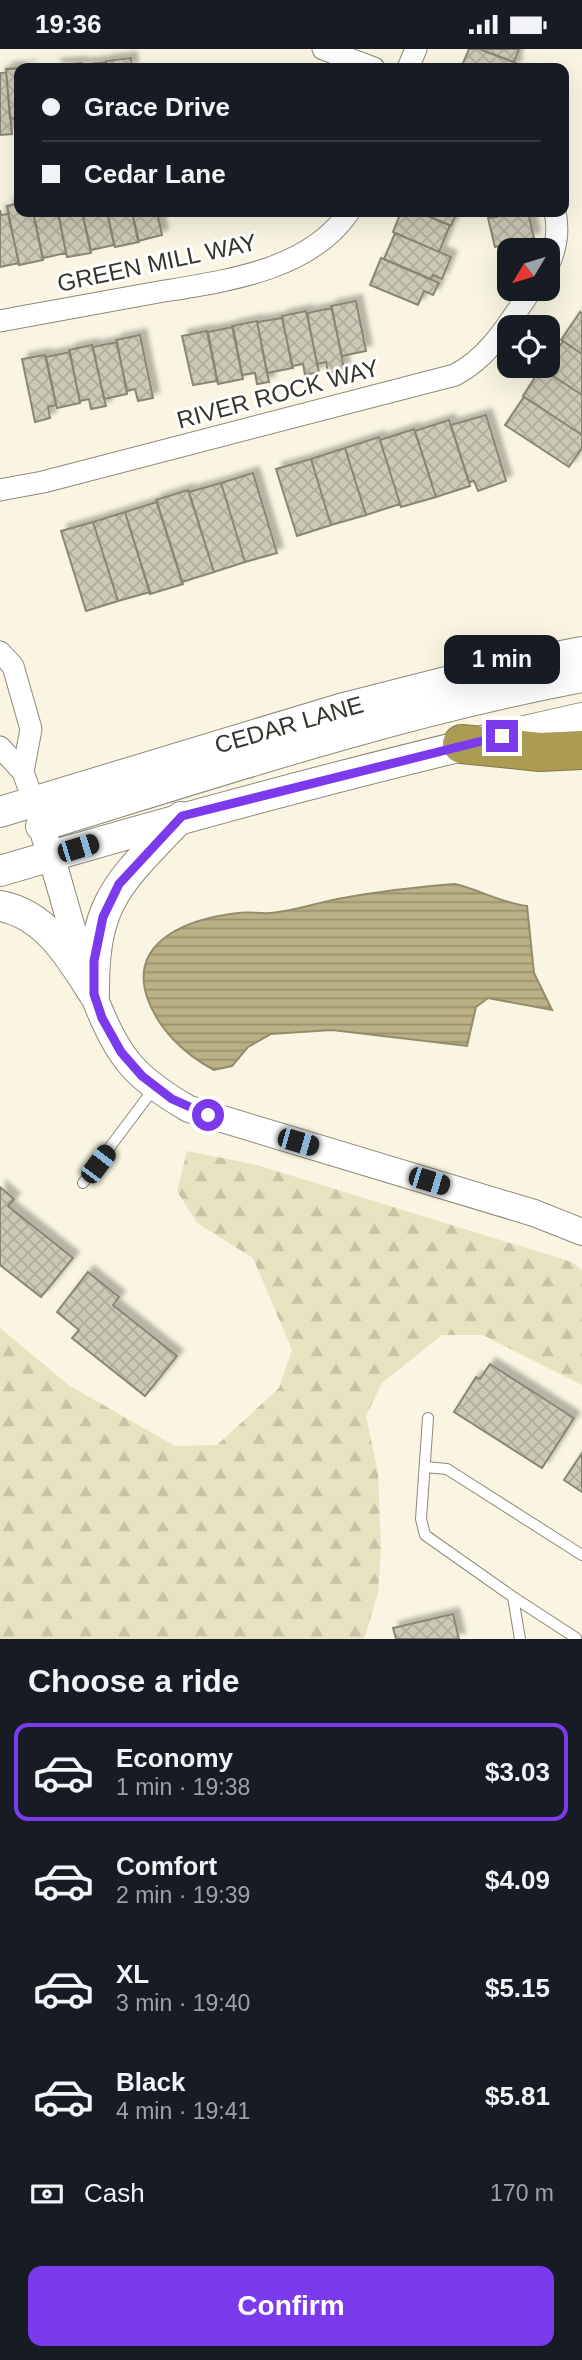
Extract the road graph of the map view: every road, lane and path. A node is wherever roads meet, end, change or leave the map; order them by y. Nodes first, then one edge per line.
1 (323, 49) edge
2 (361, 63) edge
3 (344, 217) edge
4 (555, 217) edge
5 (556, 238) edge
6 (524, 301) edge
7 (0, 321) edge
8 (0, 489) edge
9 (0, 652) edge
10 (582, 652) edge
11 (582, 677) edge
12 (582, 718) edge
13 (462, 744) junction
14 (0, 747) edge
15 (582, 750) edge
16 (23, 772) junction
17 (0, 812) edge
18 (37, 813) junction
19 (182, 816) junction
20 (51, 856) junction
21 (0, 871) edge
22 (0, 906) edge
23 (94, 994) junction
24 (155, 1087) junction
25 (83, 1183) dead end
26 (582, 1232) edge
27 (428, 1418) dead end
28 (425, 1467) junction
29 (582, 1555) edge
30 (513, 1597) junction
31 (577, 1638) edge
32 (520, 1639) edge

1 - 2 street
3 - 7 street, GREEN MILL WAY
4 - 5 street
6 - 8 street, RIVER ROCK WAY
9 - 16 street
10 - 18 main road, CEDAR LANE
11 - 18 main road
12 - 13 main road
13 - 15 highway
13 - 19 main road
14 - 16 street
16 - 18 street
17 - 18 main road, CEDAR LANE
18 - 20 street
19 - 20 main road
19 - 23 main road
20 - 21 main road
20 - 23 street
22 - 23 main road
23 - 24 street
24 - 25 lane
24 - 26 street
27 - 28 lane
28 - 29 lane
28 - 30 lane
30 - 31 lane
30 - 32 lane

